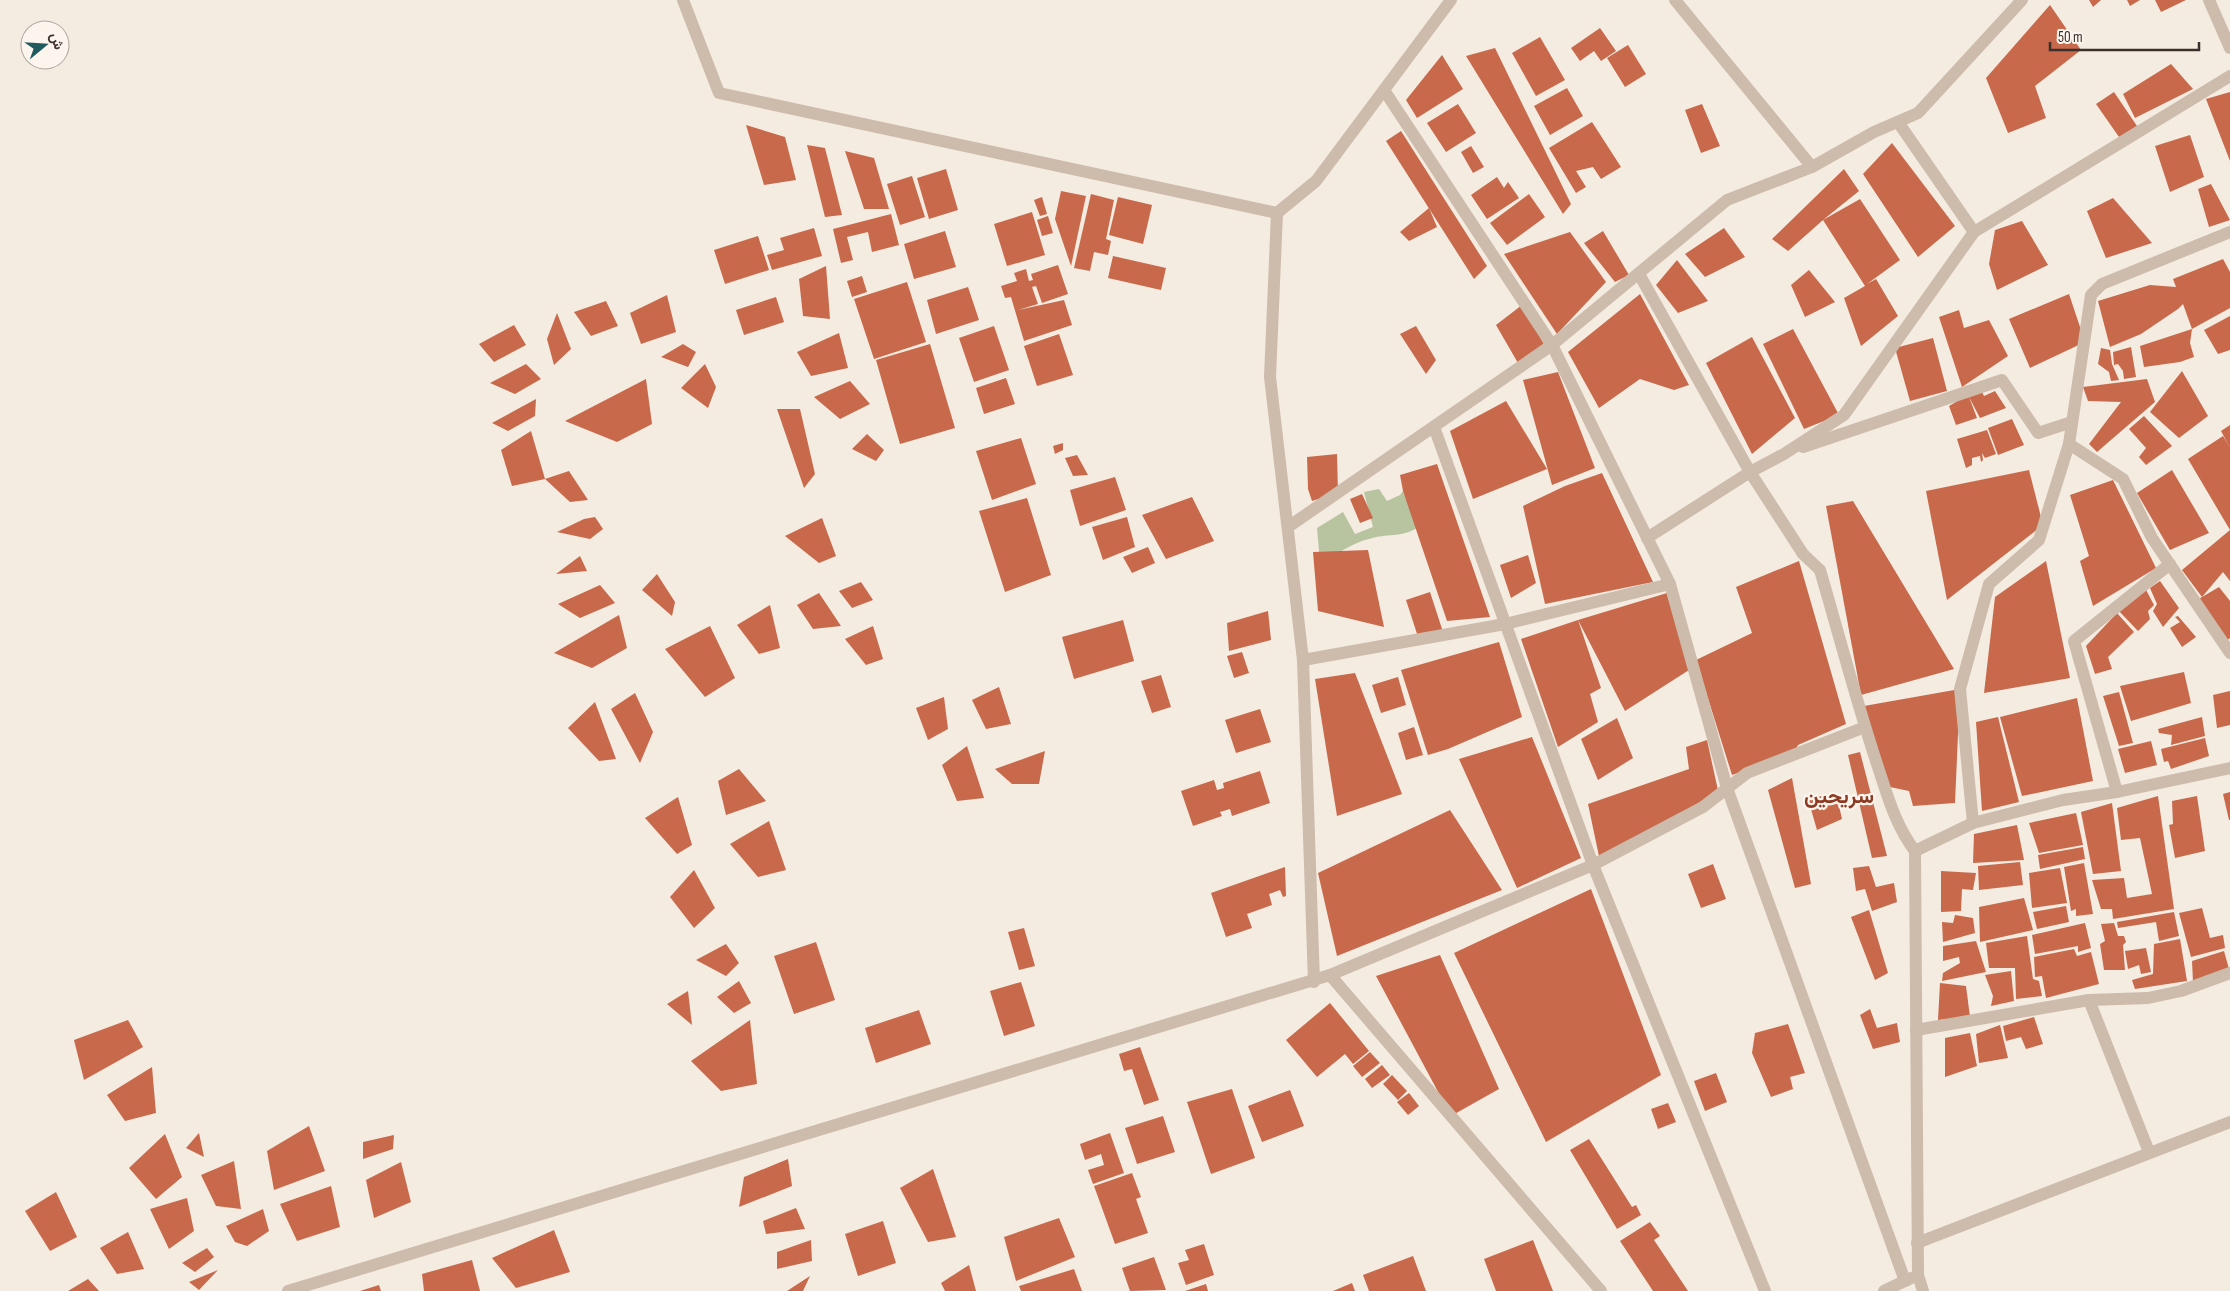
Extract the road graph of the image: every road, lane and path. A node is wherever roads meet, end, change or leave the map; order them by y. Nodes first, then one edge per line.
1 (684, 0) edge
2 (1451, 0) edge
3 (1675, 0) edge
4 (2022, 0) edge
5 (2209, 0) edge
6 (2230, 48) edge
7 (2230, 76) edge
8 (1384, 90) junction
9 (1898, 122) junction
10 (1812, 167) junction
11 (1277, 213) junction
12 (1974, 232) junction
13 (2230, 232) edge
14 (1639, 274) junction
15 (1552, 345) junction
16 (2072, 422) junction
17 (1434, 427) junction
18 (2069, 444) junction
19 (1784, 454) junction
20 (1750, 472) junction
21 (1288, 527) junction
22 (1647, 538) junction
23 (2170, 564) junction
24 (1670, 584) junction
25 (1505, 624) junction
26 (2230, 654) edge
27 (1303, 660) junction
28 (1865, 727) junction
29 (2230, 768) edge
30 (1727, 788) junction
31 (2117, 792) junction
32 (1973, 823) junction
33 (1915, 851) junction
34 (1593, 864) junction
35 (2230, 973) edge
36 (1330, 975) junction
37 (1314, 982) junction
38 (2089, 1000) junction
39 (1916, 1030) junction
40 (2230, 1122) edge
41 (2149, 1152) junction
42 (1917, 1243) junction
43 (1918, 1275) junction
44 (1904, 1282) junction
45 (288, 1291) edge
46 (1601, 1291) edge
47 (1765, 1291) edge
48 (1884, 1291) edge
49 (1923, 1291) edge

1 - 11 street
2 - 8 street
3 - 10 street
4 - 9 street
5 - 6 street
7 - 12 street
8 - 11 street
8 - 15 street
9 - 10 street
9 - 12 street
10 - 14 street
11 - 21 street
12 - 19 street
13 - 16 street
14 - 15 street
14 - 20 street
15 - 17 street
15 - 22 street
16 - 18 street
16 - 19 street
17 - 21 street
17 - 25 street
18 - 23 street
18 - 32 street
19 - 20 street
20 - 22 street
20 - 28 street
21 - 27 street
22 - 24 street
23 - 26 street
23 - 31 street
24 - 25 street
24 - 30 street
25 - 27 street
25 - 34 street
27 - 37 street
28 - 30 street
28 - 33 street
29 - 31 street
30 - 34 street
30 - 44 street
31 - 32 street
32 - 33 street
33 - 39 street
34 - 36 street
34 - 47 street
35 - 38 street
36 - 37 street
36 - 46 street
37 - 45 street
38 - 39 street
38 - 41 street
39 - 42 street
40 - 41 street
41 - 42 street
42 - 43 street
43 - 44 street
43 - 49 street
44 - 48 street

